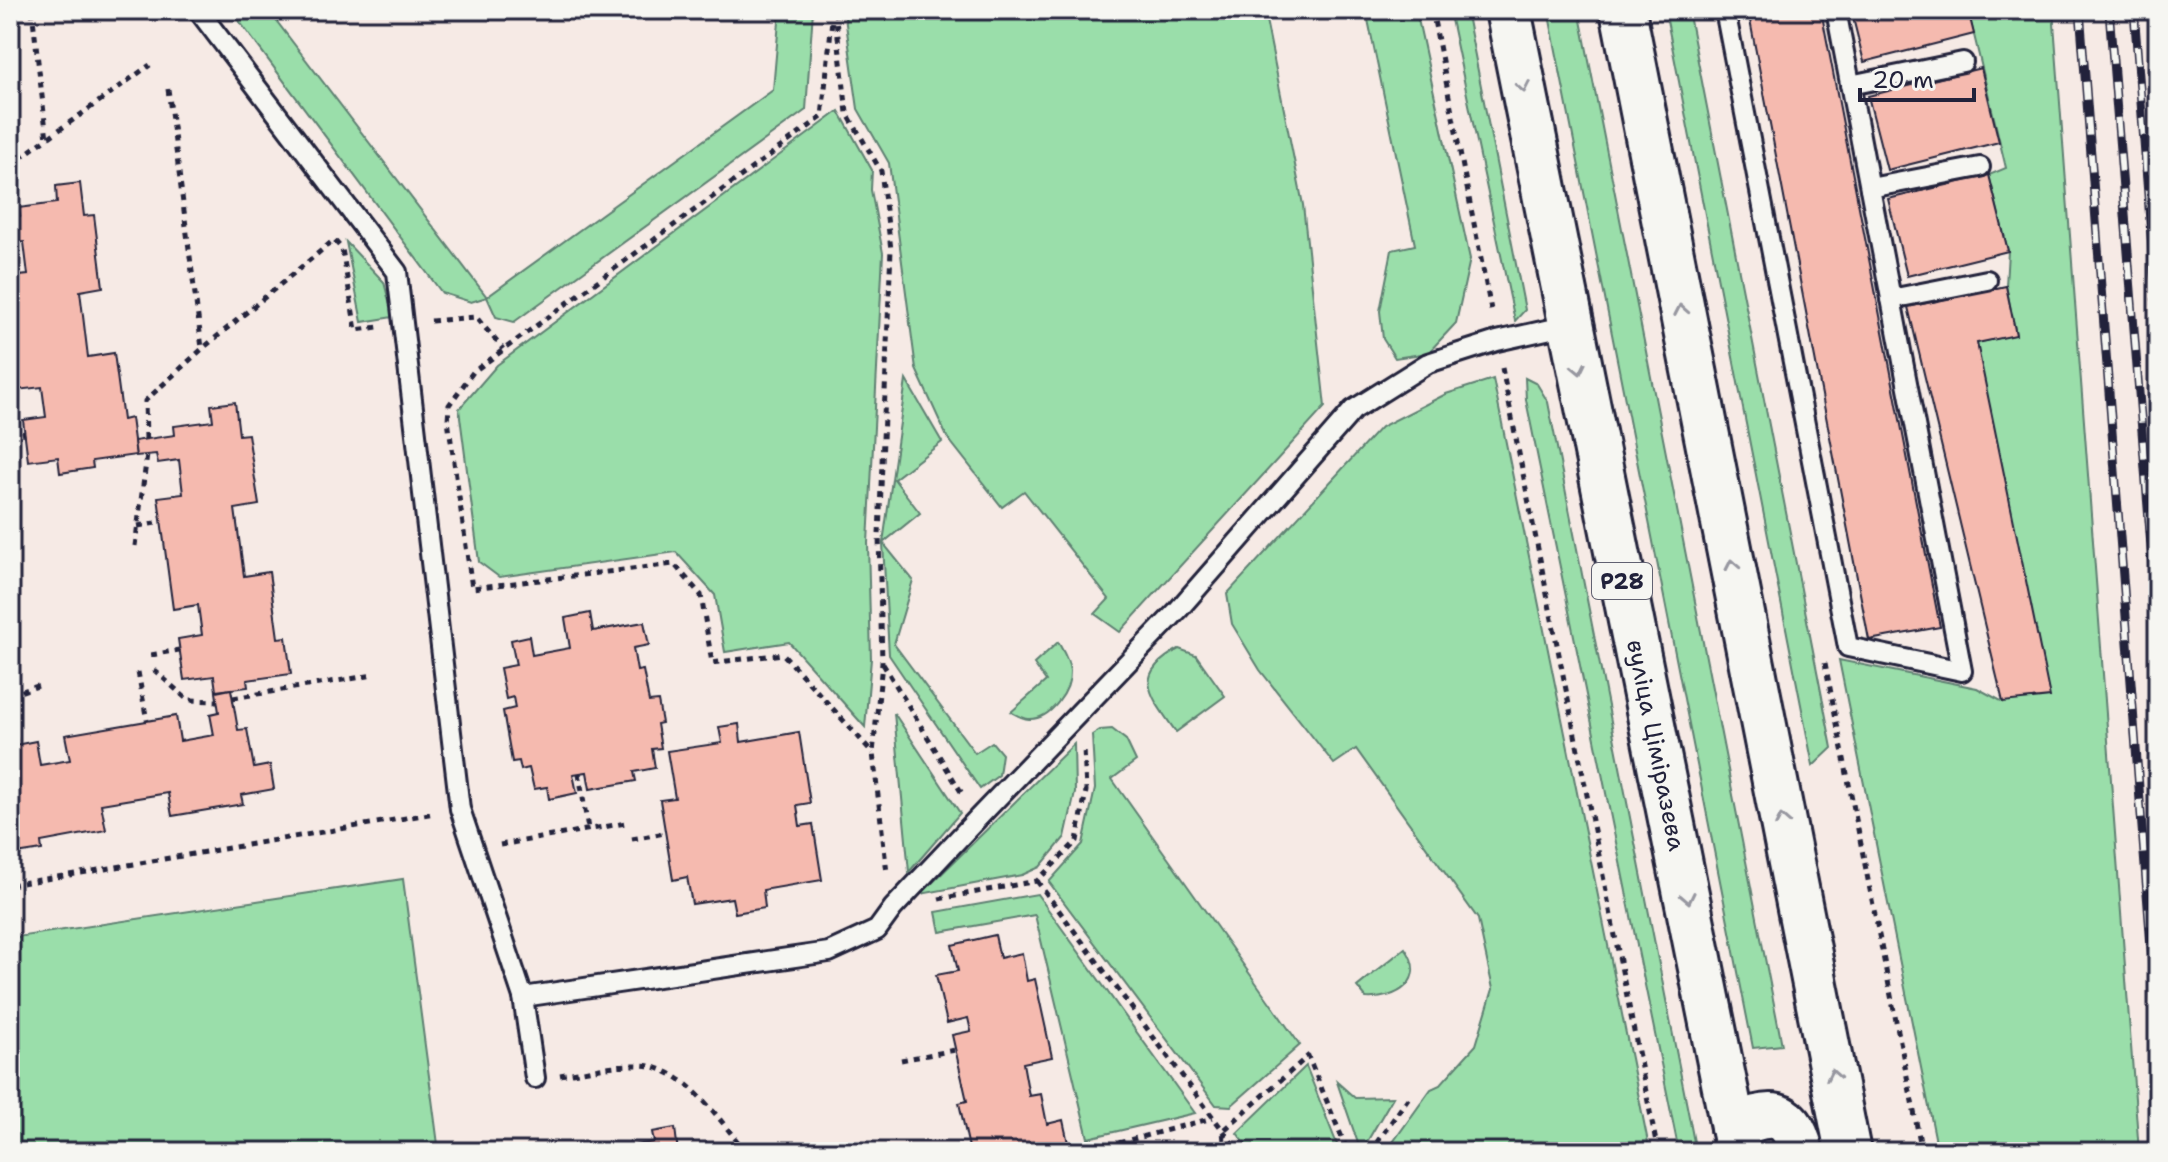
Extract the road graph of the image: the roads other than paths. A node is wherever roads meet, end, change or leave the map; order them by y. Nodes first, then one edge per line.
1 (198, 10) edge
2 (1508, 10) edge
3 (1623, 10) edge
4 (1725, 10) edge
5 (1836, 10) edge
6 (1963, 62) dead end
7 (1850, 85) junction
8 (1980, 167) dead end
9 (1870, 188) junction
10 (1987, 280) dead end
11 (1891, 299) junction
12 (1569, 325) junction
13 (523, 997) junction
14 (535, 1078) road end
15 (1736, 1139) edge
16 (1801, 1152) edge
17 (1848, 1152) edge

1 - 13 lane
2 -> 12 main road, вуліца Ціміразева / Р28
17 -> 3 main road
4 - 11 lane
5 - 7 lane
6 - 7 lane
7 - 9 lane
8 - 9 lane
9 - 11 lane
10 - 11 lane
12 - 13 lane
12 -> 15 main road, вуліца Ціміразева / Р28
13 - 14 lane
15 - 16 main road

